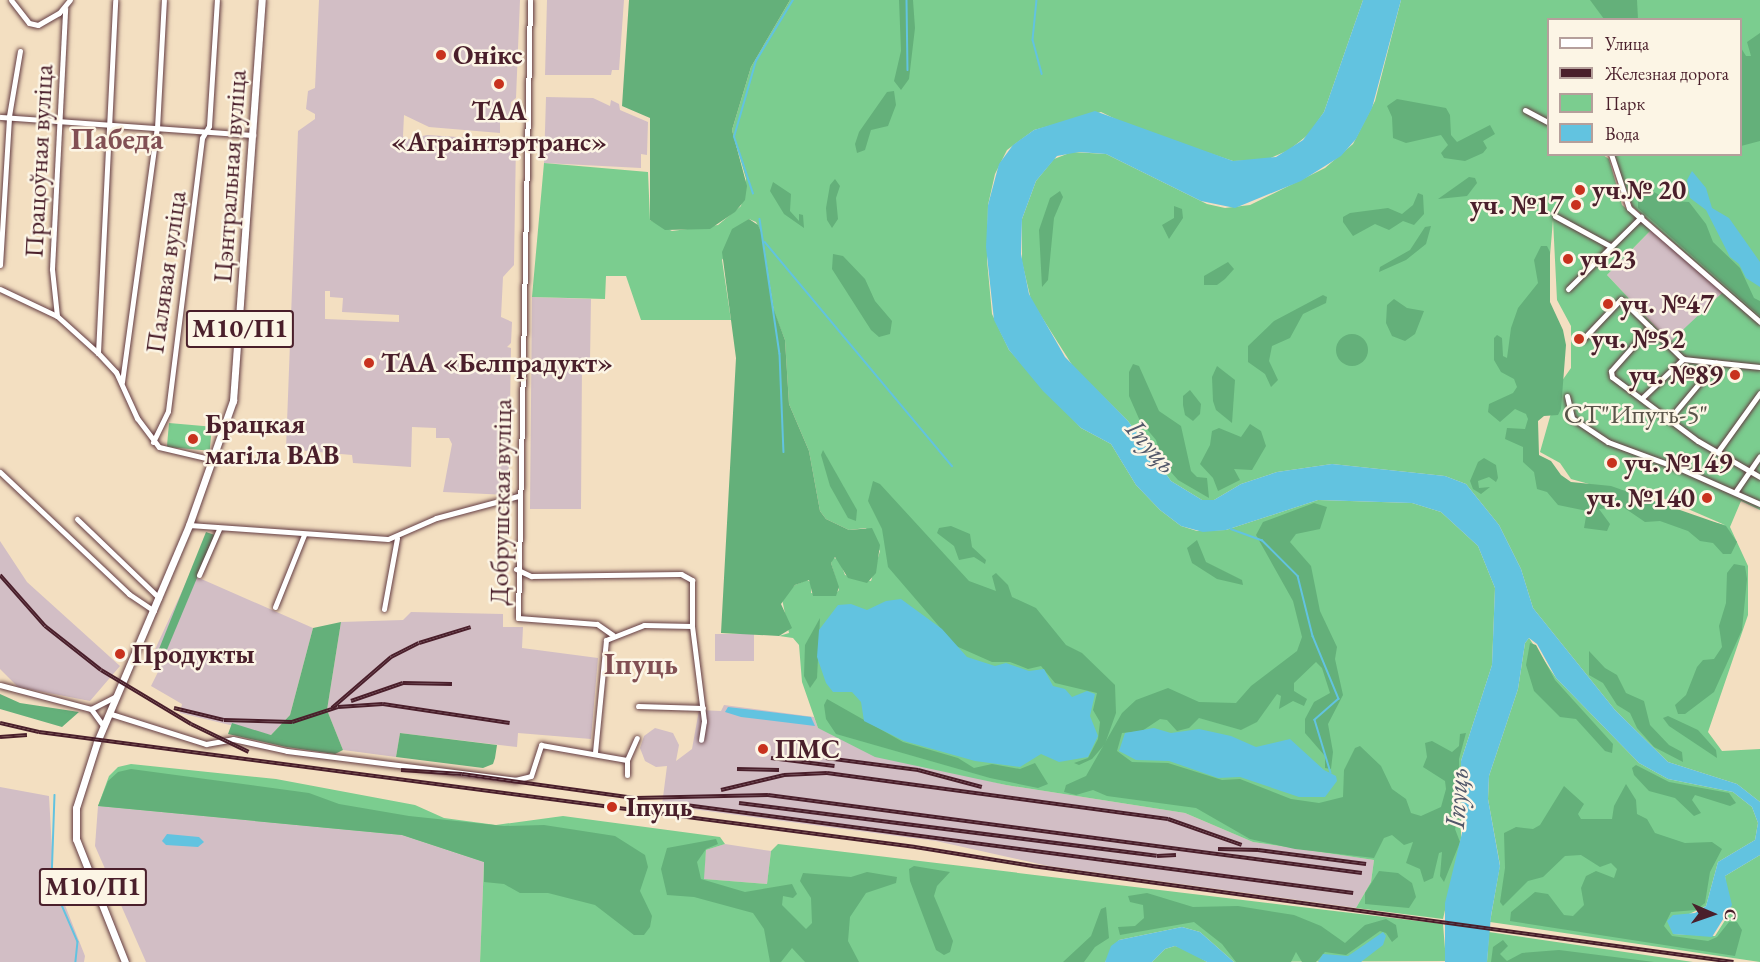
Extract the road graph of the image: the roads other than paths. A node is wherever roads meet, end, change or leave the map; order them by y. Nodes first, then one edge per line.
1 (11, 0) edge
2 (70, 0) edge
3 (115, 0) edge
4 (164, 0) edge
5 (217, 0) edge
6 (262, 0) edge
7 (530, 0) edge
8 (65, 8) junction
9 (20, 51) dead end
10 (1524, 110) dead end
11 (0, 117) edge
12 (9, 117) junction
13 (61, 121) junction
14 (1547, 122) edge
15 (109, 127) junction
16 (157, 128) junction
17 (207, 130) junction
18 (253, 135) junction
19 (1612, 156) edge
20 (1555, 216) dead end
21 (1641, 217) junction
22 (1610, 246) junction
23 (0, 265) edge
24 (0, 289) edge
25 (1568, 289) dead end
26 (57, 316) junction
27 (1760, 322) edge
28 (1650, 327) junction
29 (1583, 339) dead end
30 (98, 353) junction
31 (1683, 359) junction
32 (1716, 363) junction
33 (1760, 367) edge
34 (122, 382) junction
35 (1760, 393) edge
36 (1567, 396) dead end
37 (1642, 398) junction
38 (1670, 418) junction
39 (153, 442) junction
40 (1719, 450) junction
41 (1760, 456) edge
42 (215, 460) junction
43 (1749, 470) junction
44 (0, 472) edge
45 (1760, 477) edge
46 (1736, 491) junction
47 (518, 496) junction
48 (1760, 504) edge
49 (76, 519) dead end
50 (189, 525) junction
51 (219, 529) junction
52 (304, 535) junction
53 (397, 538) junction
54 (516, 569) junction
55 (199, 575) dead end
56 (159, 598) junction
57 (275, 607) dead end
58 (384, 609) dead end
59 (154, 611) junction
60 (692, 626) junction
61 (613, 635) junction
62 (0, 685) edge
63 (120, 695) junction
64 (638, 706) dead end
65 (703, 708) junction
66 (91, 709) junction
67 (111, 714) junction
68 (104, 727) junction
69 (638, 738) dead end
70 (701, 740) dead end
71 (595, 752) junction
72 (627, 760) junction
73 (627, 775) dead end
74 (124, 962) edge

1 - 8 street
2 - 8 street
3 - 15 street
4 - 16 street
5 - 17 street, Палявая вуліца
6 - 18 main road, Цэнтральная вуліца / М10/П1
7 - 47 street, Добрушская вуліца
8 - 13 street, Працоўная вуліца
9 - 12 street
10 - 14 street
11 - 12 street
12 - 13 street
12 - 23 street
13 - 15 street
13 - 26 street, Працоўная вуліца
15 - 16 street
15 - 30 street
16 - 17 street
16 - 34 street
17 - 18 street
17 - 39 street, Палявая вуліца
18 - 42 main road, Цэнтральная вуліца / М10/П1
19 - 21 street
20 - 22 street
21 - 22 street
21 - 27 street
22 - 25 street
24 - 26 street
26 - 30 street
28 - 29 street
28 - 31 street
28 - 37 street
30 - 34 street
31 - 32 street
31 - 37 street
32 - 33 street
32 - 38 street
34 - 39 street
35 - 40 street
36 - 46 street
37 - 38 street
38 - 40 street
39 - 42 street
40 - 43 street
41 - 43 street
42 - 50 main road, М10/П1
43 - 45 street
43 - 46 street
44 - 59 street
46 - 48 street
47 - 53 street
47 - 54 street, Добрушская вуліца
49 - 56 street
50 - 51 street
50 - 56 main road, М10/П1
51 - 52 street
51 - 55 street
52 - 53 street
52 - 57 street
53 - 58 street
54 - 60 street
54 - 61 street, Добрушская вуліца
56 - 59 main road, М10/П1
59 - 63 main road, М10/П1
60 - 61 street
60 - 65 street
61 - 71 street
62 - 66 street
63 - 66 street
63 - 67 main road, М10/П1
64 - 65 street
65 - 70 street
66 - 68 street
67 - 68 main road, М10/П1
67 - 71 street
68 - 74 main road, М10/П1
69 - 72 street
71 - 72 street
72 - 73 street

